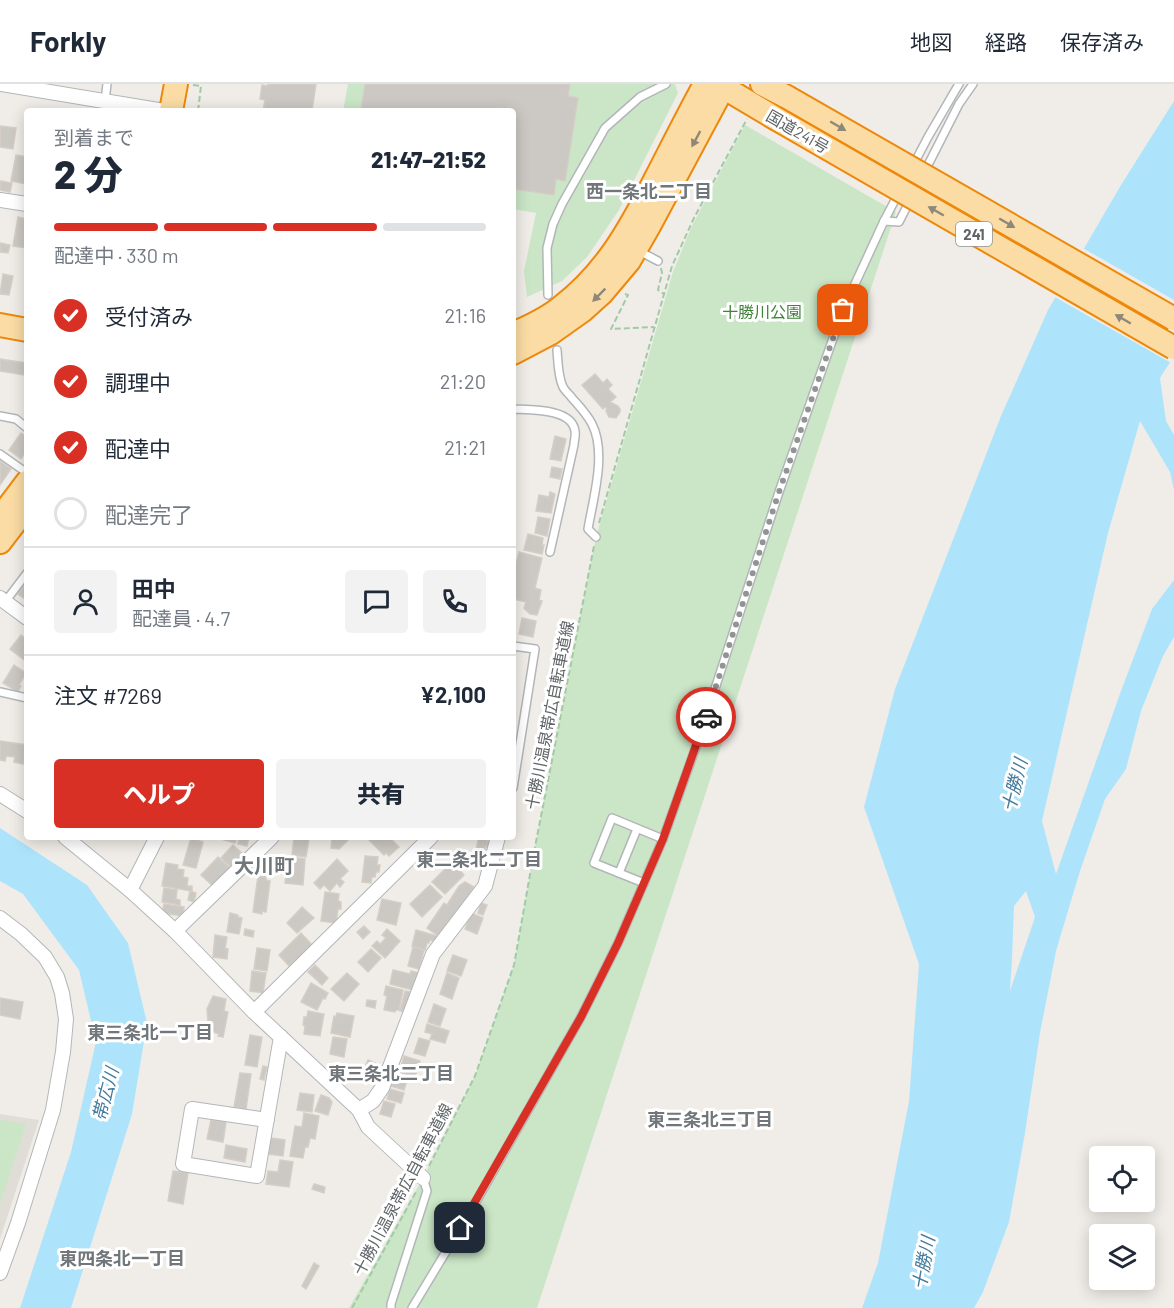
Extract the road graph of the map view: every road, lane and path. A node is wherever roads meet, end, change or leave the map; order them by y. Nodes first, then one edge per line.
1 (2, 84) edge
2 (107, 84) edge
3 (176, 84) edge
4 (666, 84) edge
5 (762, 84) edge
6 (959, 84) edge
7 (973, 84) edge
8 (196, 85) edge
9 (718, 85) edge
10 (105, 101) junction
11 (146, 108) edge
12 (172, 108) edge
13 (186, 108) edge
14 (198, 108) edge
15 (748, 117) dead end
16 (0, 200) edge
17 (24, 204) edge
18 (884, 220) junction
19 (629, 245) junction
20 (658, 261) joint
21 (621, 292) dead end
22 (664, 294) junction
23 (548, 295) dead end
24 (0, 310) edge
25 (24, 314) edge
26 (1174, 319) edge
27 (0, 325) edge
28 (654, 327) junction
29 (24, 329) edge
30 (516, 333) edge
31 (1174, 348) edge
32 (516, 351) edge
33 (557, 351) dead end
34 (516, 409) edge
35 (0, 416) edge
36 (24, 425) edge
37 (0, 454) edge
38 (24, 471) edge
39 (24, 486) edge
40 (24, 511) edge
41 (0, 518) edge
42 (596, 537) junction
43 (0, 542) edge
44 (550, 552) dead end
45 (24, 576) edge
46 (2, 600) edge
47 (24, 616) edge
48 (516, 647) edge
49 (0, 692) edge
50 (24, 697) edge
51 (516, 769) edge
52 (0, 794) edge
53 (24, 809) edge
54 (638, 829) junction
55 (663, 839) junction
56 (69, 840) edge
57 (155, 840) edge
58 (269, 840) edge
59 (427, 840) edge
60 (497, 840) edge
61 (619, 873) junction
62 (644, 883) junction
63 (129, 890) junction
64 (0, 918) edge
65 (175, 931) junction
66 (254, 1012) junction
67 (281, 1037) junction
68 (359, 1110) junction
69 (267, 1120) junction
70 (423, 1178) junction
71 (0, 1273) edge
72 (351, 1308) edge
73 (391, 1308) edge
74 (412, 1308) edge

1 - 10 street
2 - 10 lane
3 - 12 highway
4 - 23 lane
5 -> 26 highway, 国道241号 / 241, bridge
6 - 18 lane
7 - 18 lane
8 - 13 highway
8 - 14 path
9 - 19 highway, 国道241号 / 241
31 -> 9 highway, 国道241号 / 241, bridge
10 - 11 street
15 - 22 path, 十勝川温泉帯広自転車道線
16 - 17 street
18 - 55 lane
19 - 20 lane
19 - 30 highway, 国道241号 / 241
19 -> 32 highway, 国道241号 / 241
20 - 22 path
21 - 28 path
22 - 28 path, 十勝川温泉帯広自転車道線
24 - 25 highway
27 - 29 highway
28 - 42 path, 十勝川温泉帯広自転車道線
33 - 42 lane
34 - 44 lane
35 - 36 lane
37 - 38 lane
39 - 41 highway
40 - 43 highway
42 - 70 path, 十勝川温泉帯広自転車道線
45 - 46 lane
46 - 47 street
48 - 51 lane
49 - 50 lane
52 - 53 street
54 - 55 lane
54 - 61 lane
54 - 61 lane
55 - 62 lane
56 - 63 street
57 - 63 street
58 - 65 street
59 - 66 street
60 - 68 street
61 - 62 lane
62 - 74 lane
63 - 65 street
64 - 71 street
65 - 66 street
66 - 67 street
67 - 68 street
67 - 69 street
68 - 70 street
69 - 69 street
70 - 72 path, 十勝川温泉帯広自転車道線
70 - 73 lane

